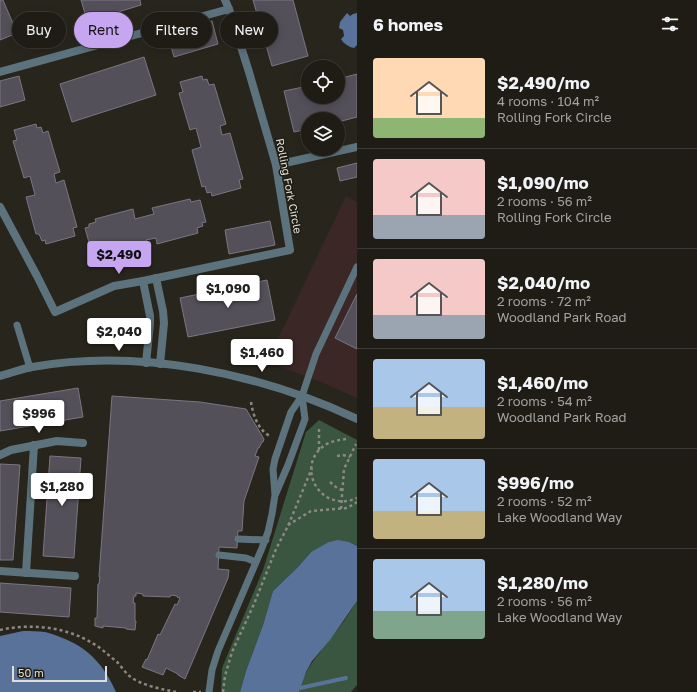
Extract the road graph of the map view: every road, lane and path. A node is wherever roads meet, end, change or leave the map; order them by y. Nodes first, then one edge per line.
1 (225, 0) edge
2 (228, 0) edge
3 (229, 9) junction
4 (0, 72) edge
5 (357, 147) edge
6 (276, 165) junction
7 (0, 207) edge
8 (357, 267) edge
9 (156, 278) junction
10 (143, 281) junction
11 (17, 325) dead end
12 (146, 362) junction
13 (160, 364) junction
14 (30, 368) junction
15 (0, 376) edge
16 (302, 396) junction
17 (251, 402) dead end
18 (357, 419) edge
19 (319, 427) dead end
20 (270, 436) dead end
21 (346, 439) dead end
22 (83, 443) dead end
23 (356, 444) edge
24 (34, 445) junction
25 (319, 451) junction
26 (0, 455) edge
27 (337, 456) dead end
28 (350, 457) junction
29 (312, 468) junction
30 (330, 482) dead end
31 (342, 490) junction
32 (275, 495) junction
33 (357, 498) edge
34 (342, 502) junction
35 (357, 502) edge
36 (341, 509) junction
37 (288, 526) junction
38 (238, 539) dead end
39 (266, 540) junction
40 (219, 555) dead end
41 (256, 562) junction
42 (0, 571) edge
43 (26, 572) junction
44 (75, 576) dead end
45 (0, 630) edge
46 (176, 692) edge
47 (193, 692) edge
48 (202, 692) edge
49 (210, 692) edge
50 (223, 692) edge

1 - 3 street, Rolling Fork Circle
2 - 3 street, Rolling Fork Circle
3 - 4 street
3 - 6 street, Rolling Fork Circle
5 - 6 street
6 - 9 street, Rolling Fork Circle
7 - 10 street, Rolling Fork Circle
8 - 16 lane
9 - 10 street, Rolling Fork Circle
9 - 13 street
10 - 12 street
11 - 14 lane
12 - 13 street
12 - 14 street
13 - 16 street
14 - 15 street
16 - 18 street
16 - 32 lane
16 - 32 lane
17 - 20 path
19 - 25 path
21 - 25 path
22 - 24 street
23 - 28 path
24 - 26 street
24 - 43 street
25 - 29 path
27 - 28 path
28 - 31 path
29 - 34 path
29 - 37 path
30 - 31 path
31 - 34 path
32 - 39 lane
33 - 34 path
34 - 36 path
35 - 36 path
36 - 37 path
37 - 50 path
38 - 39 lane
39 - 41 lane
40 - 41 lane
41 - 49 lane
42 - 43 street
43 - 44 street
45 - 46 path
47 - 48 path

